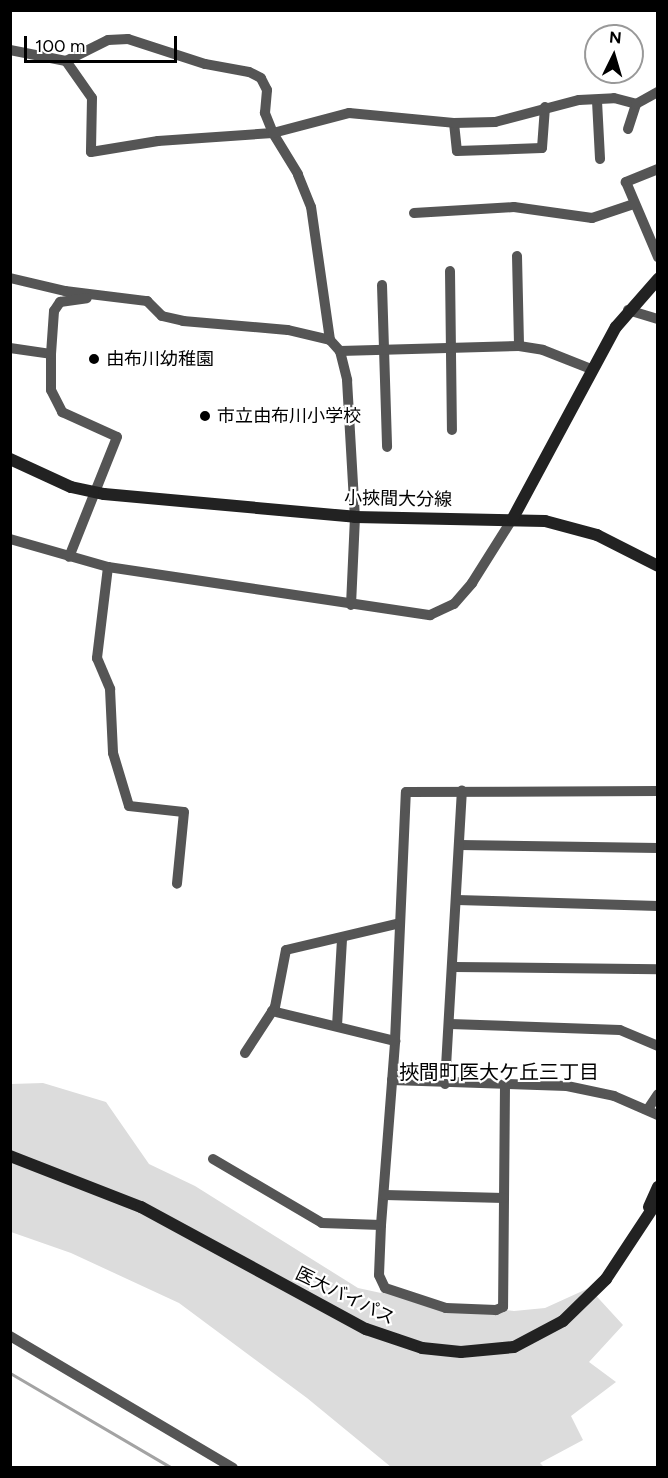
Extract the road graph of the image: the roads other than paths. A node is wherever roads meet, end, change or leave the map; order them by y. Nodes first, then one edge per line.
1 (10, 50) edge
2 (66, 61) junction
3 (657, 92) edge
4 (597, 101) junction
5 (636, 104) junction
6 (545, 107) junction
7 (454, 123) junction
8 (628, 129) dead end
9 (273, 133) junction
10 (600, 159) dead end
11 (657, 169) edge
12 (634, 204) junction
13 (414, 213) dead end
14 (652, 229) edge
15 (517, 256) dead end
16 (657, 257) edge
17 (450, 271) dead end
18 (10, 278) edge
19 (657, 279) edge
20 (382, 285) dead end
21 (98, 296) junction
22 (628, 310) junction
23 (657, 319) edge
24 (330, 340) junction
25 (519, 346) junction
26 (10, 348) edge
27 (450, 348) junction
28 (385, 349) junction
29 (340, 351) junction
30 (51, 354) junction
31 (591, 369) junction
32 (452, 430) dead end
33 (387, 447) dead end
34 (10, 459) edge
35 (92, 492) junction
36 (355, 517) junction
37 (513, 518) junction
38 (10, 539) edge
39 (69, 557) junction
40 (657, 566) edge
41 (108, 567) junction
42 (351, 605) junction
43 (462, 790) junction
44 (657, 791) edge
45 (459, 846) junction
46 (657, 848) edge
47 (177, 884) dead end
48 (457, 900) junction
49 (657, 906) edge
50 (400, 923) junction
51 (342, 938) junction
52 (454, 967) junction
53 (657, 969) edge
54 (272, 1011) junction
55 (450, 1024) junction
56 (337, 1026) junction
57 (395, 1041) junction
58 (657, 1046) edge
59 (245, 1053) dead end
60 (392, 1080) junction
61 (445, 1084) junction
62 (505, 1085) junction
63 (657, 1094) edge
64 (653, 1112) edge
65 (10, 1156) edge
66 (213, 1159) dead end
67 (657, 1186) edge
68 (385, 1195) junction
69 (504, 1198) junction
70 (657, 1200) edge
71 (381, 1225) junction
72 (640, 1227) junction
73 (10, 1336) edge
74 (234, 1467) edge

1 - 2 street
2 - 9 street
2 - 9 street
3 - 5 street
4 - 5 street
4 - 6 street
4 - 10 street
5 - 8 street
6 - 7 street
6 - 7 street
7 - 9 street
9 - 24 street
11 - 12 street
12 - 13 street
12 - 14 street
14 - 16 street
15 - 25 street
17 - 27 street
18 - 21 street
19 - 22 main road
20 - 28 street
21 - 24 street
21 - 30 street
22 - 23 street
22 - 31 main road
24 - 29 street
25 - 27 street
25 - 31 street
26 - 30 street
27 - 28 street
27 - 32 street
28 - 29 street
28 - 33 street
29 - 36 street
30 - 35 street
31 - 37 main road
34 - 35 main road, 小挾間大分線
35 - 36 main road, 小挾間大分線
35 - 39 street
36 - 37 main road, 小挾間大分線
36 - 42 street
37 - 40 main road, 小挾間大分線
37 - 42 street
38 - 39 street
39 - 41 street
41 - 42 street
41 - 47 street
43 - 44 street
43 - 45 street
43 - 50 street
45 - 46 street
45 - 48 street
48 - 49 street
48 - 52 street
50 - 51 street
50 - 57 street
51 - 54 street
51 - 56 street
52 - 53 street
52 - 55 street
54 - 56 street
54 - 59 street
55 - 58 street
55 - 61 street
56 - 57 street
57 - 60 street
60 - 61 street
60 - 68 street
61 - 62 street
62 - 64 street
62 - 69 street
63 - 64 street
65 - 72 main road, 医大バイパス
66 - 71 street
67 - 72 main road, 医大バイパス
68 - 69 street
68 - 71 street
69 - 71 street
70 - 72 main road, 医大バイパス
73 - 74 street

